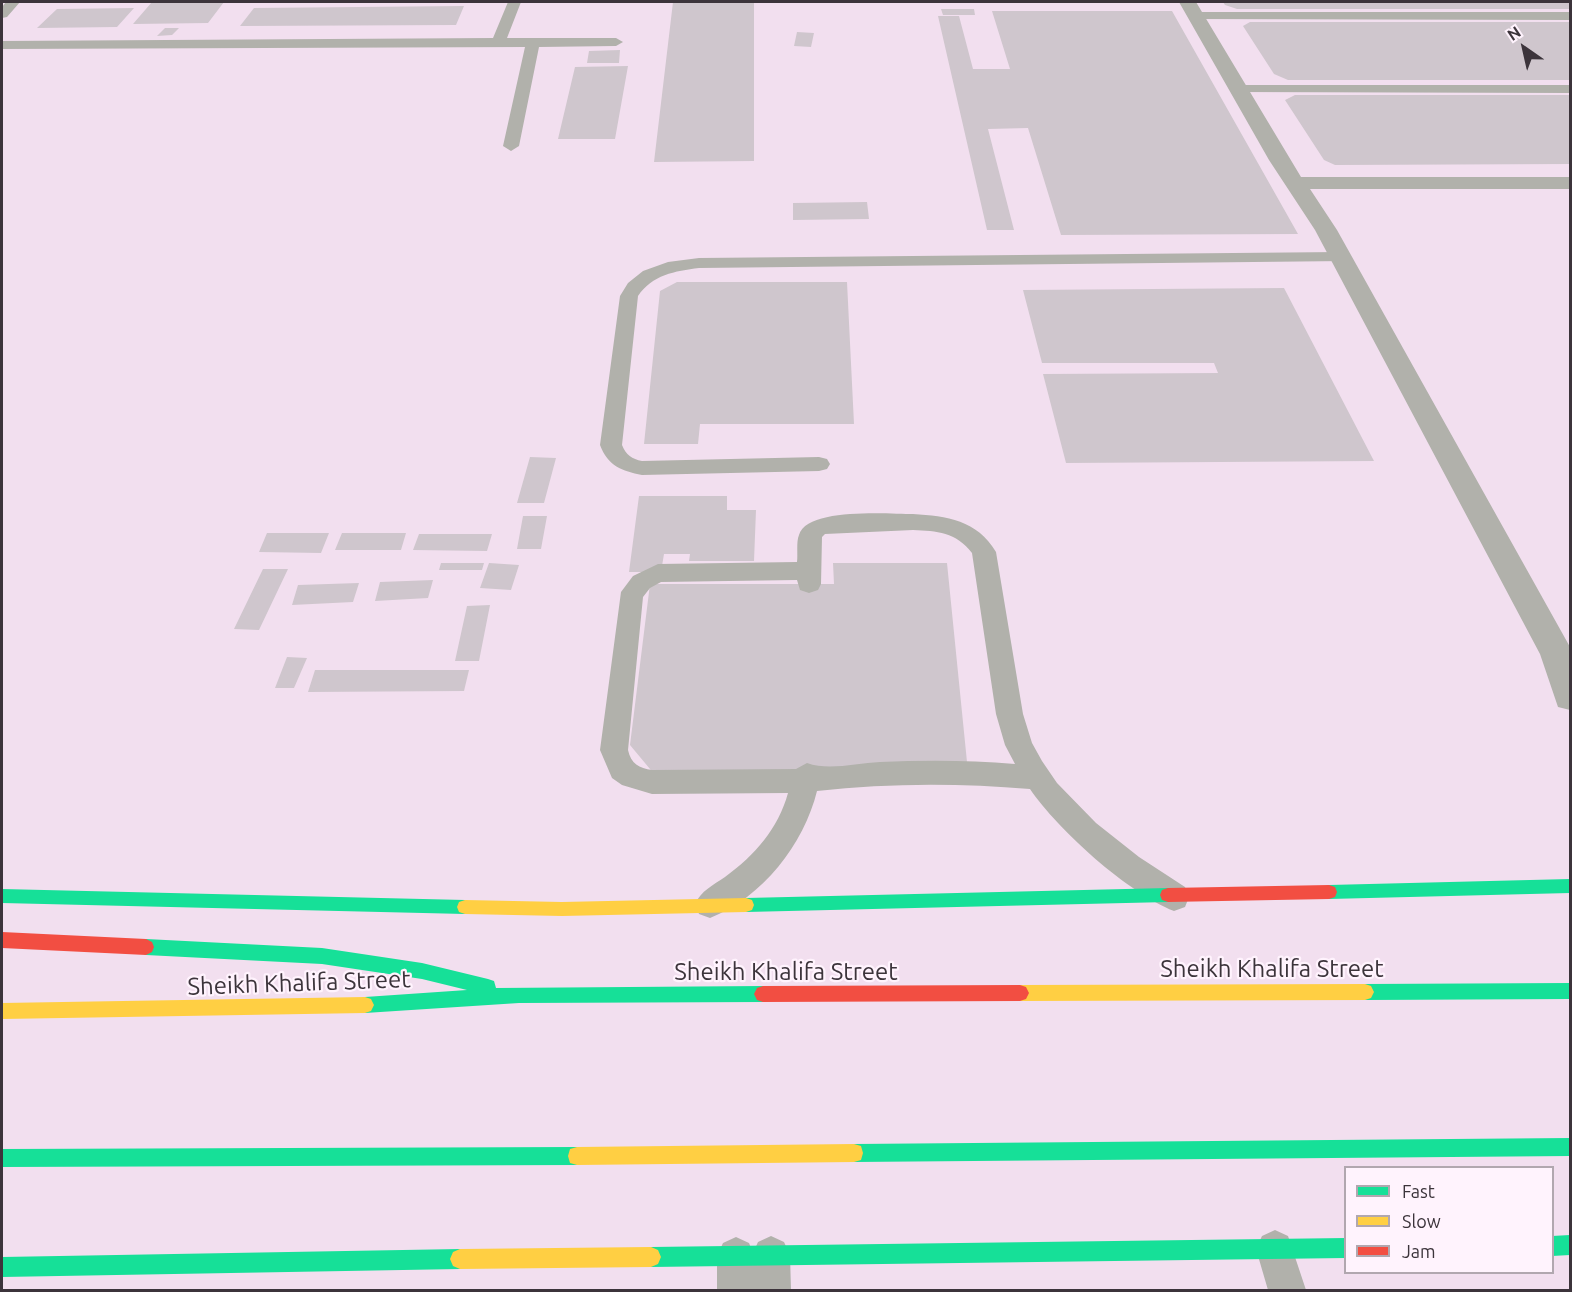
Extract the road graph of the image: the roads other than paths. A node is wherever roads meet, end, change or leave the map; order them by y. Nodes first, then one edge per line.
1 (13, 2) edge
2 (514, 2) edge
3 (1193, 9) edge
4 (2, 14) edge
5 (1570, 16) edge
6 (533, 41) junction
7 (499, 42) junction
8 (616, 42) dead end
9 (2, 45) edge
10 (1239, 89) junction
11 (1570, 89) edge
12 (511, 146) dead end
13 (1295, 183) junction
14 (1570, 183) edge
15 (1340, 256) junction
16 (819, 464) dead end
17 (1564, 662) edge
18 (1570, 697) edge
19 (806, 778) junction
20 (1038, 778) junction
21 (1570, 886) edge
22 (2, 896) edge
23 (1174, 897) junction
24 (710, 904) junction
25 (2, 940) edge
26 (1570, 991) edge
27 (519, 995) junction
28 (2, 1011) edge
29 (1570, 1147) edge
30 (2, 1158) edge
31 (1570, 1245) edge
32 (1554, 1246) edge
33 (1344, 1248) edge
34 (1275, 1249) junction
35 (2, 1267) edge
36 (754, 1273) edge
37 (1287, 1290) edge

1 - 4 lane
2 - 7 lane
3 - 5 lane
3 - 10 street
6 - 7 lane
6 - 8 lane
6 - 12 lane
7 - 9 lane
10 - 11 lane
10 - 13 street
13 - 14 street
13 - 15 street
15 - 16 lane
15 - 17 street
17 - 18 street
19 - 20 lane
19 - 20 lane
19 - 24 lane
20 - 23 lane
21 - 23 main road
22 - 24 main road
23 - 24 main road
25 - 27 main road
26 - 27 main road, Sheikh Khalifa Street
27 - 28 main road, Sheikh Khalifa Street
29 - 30 main road
31 - 32 main road
33 - 34 main road
34 - 36 main road
34 - 37 lane
35 - 36 main road

